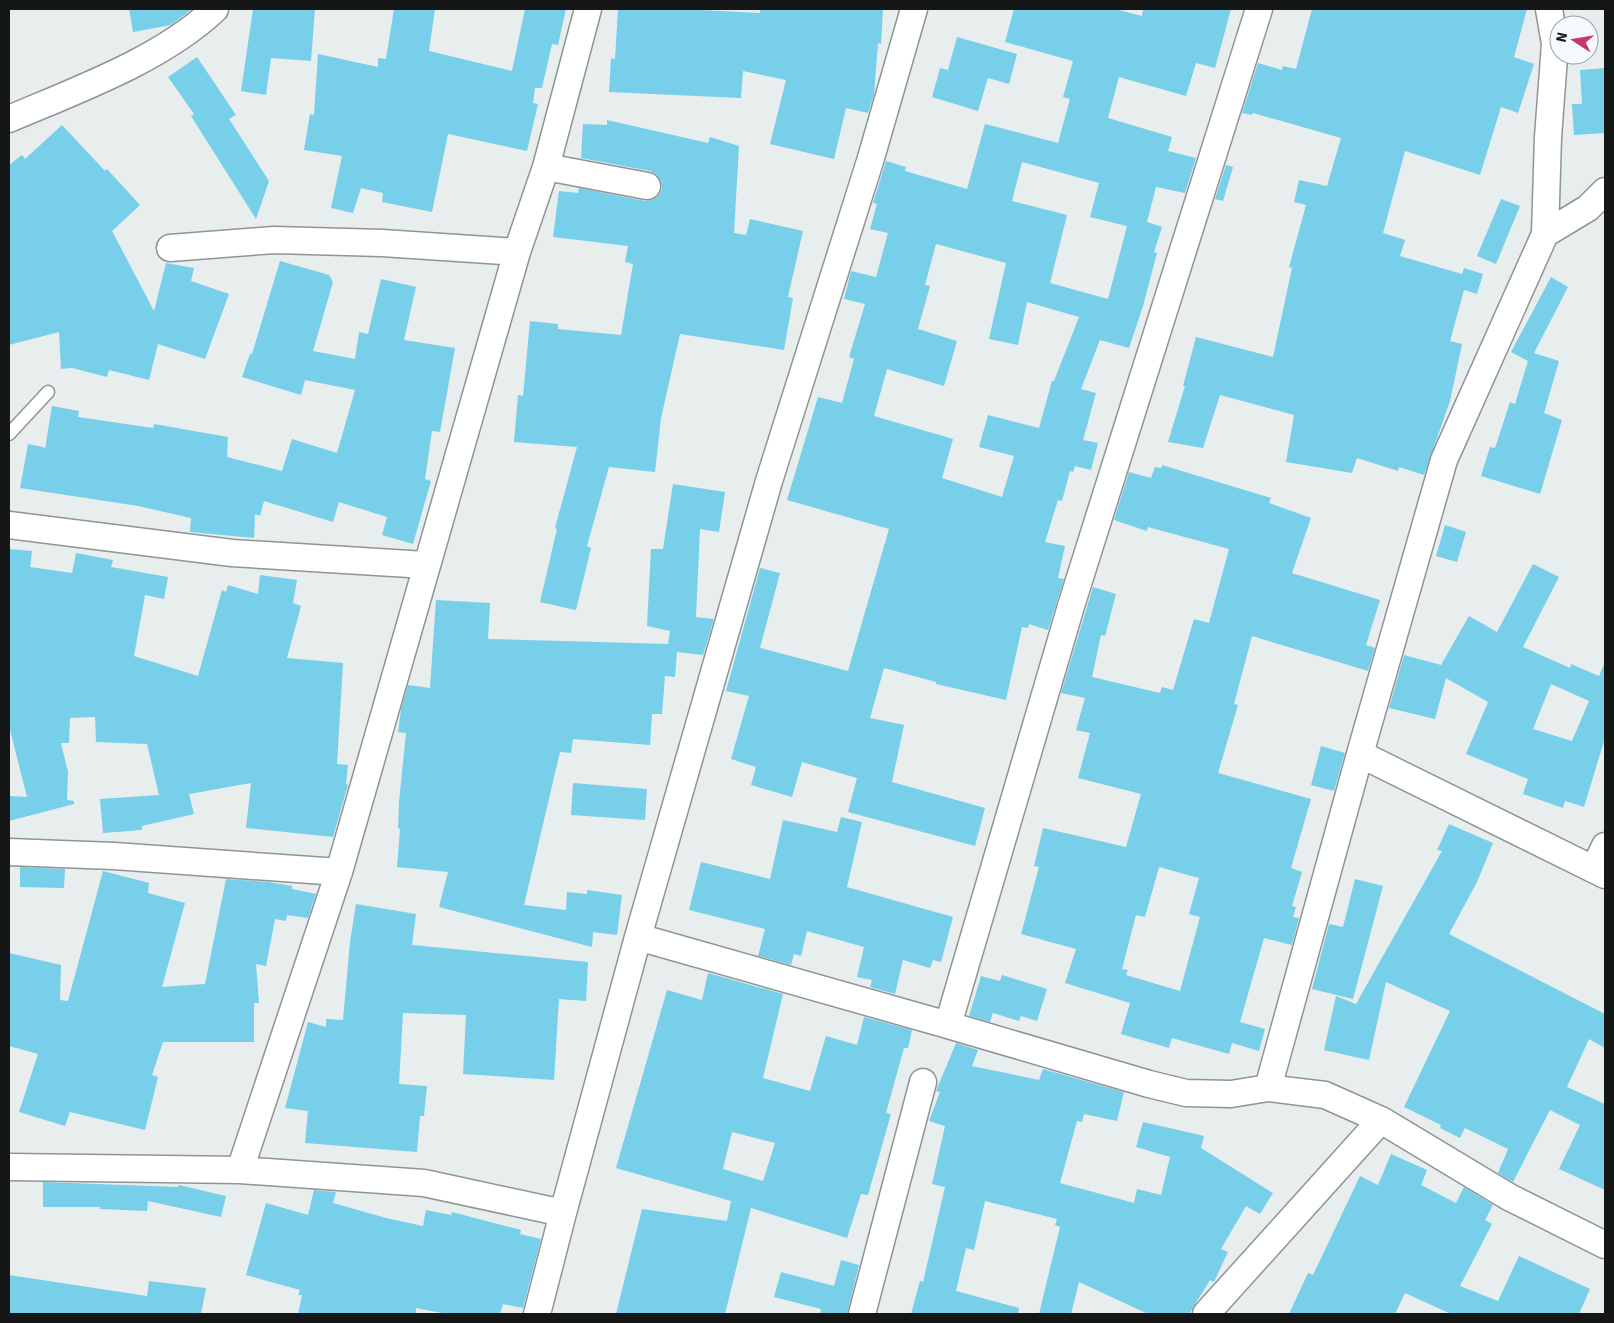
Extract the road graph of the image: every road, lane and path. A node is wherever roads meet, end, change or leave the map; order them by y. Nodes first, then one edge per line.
1 (215, 9) edge
2 (588, 9) edge
3 (914, 9) edge
4 (1259, 9) edge
5 (1549, 9) edge
6 (9, 120) edge
7 (546, 167) junction
8 (647, 186) dead end
9 (1605, 191) edge
10 (1545, 234) junction
11 (170, 248) dead end
12 (516, 252) junction
13 (48, 392) dead end
14 (9, 434) edge
15 (9, 525) edge
16 (426, 565) junction
17 (1360, 754) junction
18 (1605, 846) edge
19 (9, 852) edge
20 (339, 872) junction
21 (1600, 872) edge
22 (638, 937) junction
23 (948, 1025) junction
24 (923, 1082) dead end
25 (1268, 1088) junction
26 (1381, 1120) junction
27 (9, 1167) edge
28 (240, 1170) junction
29 (562, 1213) junction
30 (1605, 1245) edge
31 (537, 1314) edge
32 (862, 1314) edge
33 (1206, 1314) edge

1 - 6 street
2 - 7 street
3 - 22 street
4 - 23 street
5 - 10 street
7 - 8 street
7 - 12 street
9 - 10 street
10 - 17 street
11 - 12 street
12 - 16 street
13 - 14 lane
15 - 16 street
16 - 20 street
17 - 21 street
17 - 25 street
18 - 21 street
19 - 20 street
20 - 28 street
22 - 23 street
22 - 29 street
23 - 25 street
24 - 32 street
25 - 26 street
26 - 30 street
26 - 33 street
27 - 28 street
28 - 29 street
29 - 31 street

